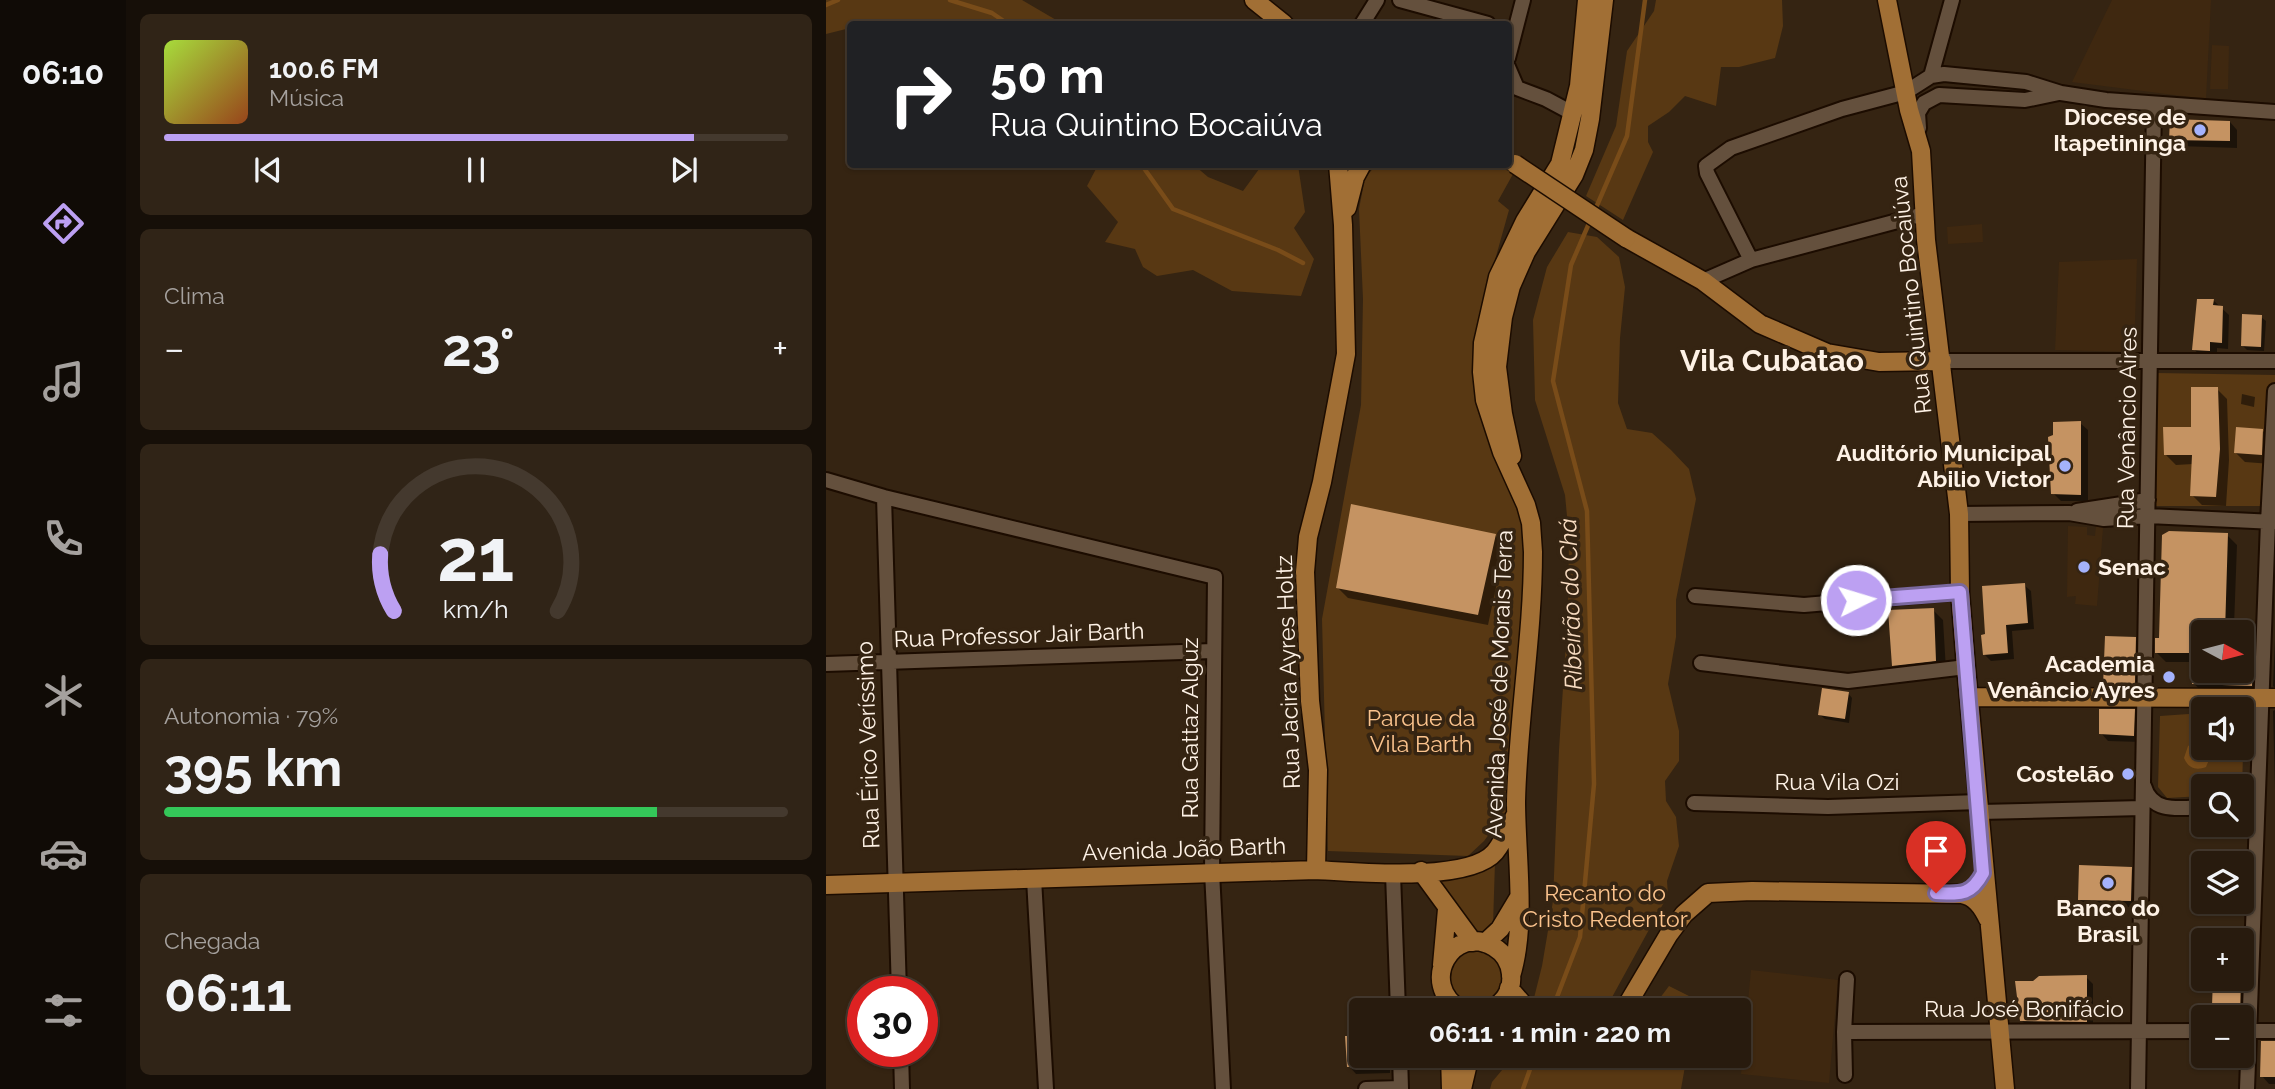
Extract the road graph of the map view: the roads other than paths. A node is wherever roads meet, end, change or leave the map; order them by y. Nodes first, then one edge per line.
1 (1254, 0) edge
2 (1377, 0) edge
3 (1400, 0) edge
4 (1523, 0) edge
5 (1587, 0) edge
6 (1604, 0) edge
7 (1888, 0) edge
8 (1952, 0) edge
9 (1282, 21) edge
10 (1364, 21) edge
11 (1477, 21) edge
12 (1512, 31) edge
13 (1900, 66) junction
14 (1512, 76) edge
15 (1929, 77) junction
16 (1579, 86) junction
17 (1906, 92) junction
18 (2061, 93) junction
19 (1546, 99) junction
20 (2154, 104) junction
21 (2275, 112) edge
22 (1574, 114) junction
23 (1921, 151) junction
24 (1512, 161) edge
25 (1338, 168) edge
26 (1360, 168) edge
27 (1924, 215) junction
28 (1343, 225) junction
29 (1751, 260) junction
30 (1703, 281) junction
31 (1942, 361) junction
32 (2275, 361) edge
33 (2151, 363) junction
34 (2275, 391) edge
35 (1514, 477) junction
36 (826, 480) edge
37 (884, 497) junction
38 (2148, 500) junction
39 (2069, 513) junction
40 (1959, 514) junction
41 (2148, 516) junction
42 (2271, 522) edge
43 (1960, 592) junction
44 (1695, 596) dead end
45 (1213, 651) junction
46 (889, 662) junction
47 (1701, 663) dead end
48 (826, 664) edge
49 (1966, 667) junction
50 (1969, 697) junction
51 (2144, 698) junction
52 (2268, 698) edge
53 (2143, 781) junction
54 (1694, 803) dead end
55 (2257, 806) joint
56 (1979, 807) junction
57 (2191, 807) edge
58 (2142, 808) junction
59 (1517, 814) junction
60 (1316, 870) junction
61 (1421, 871) junction
62 (1212, 872) junction
63 (1983, 873) junction
64 (1393, 874) junction
65 (1034, 879) junction
66 (895, 883) junction
67 (826, 885) edge
68 (1962, 894) junction
69 (1519, 896) junction
70 (1447, 909) junction
71 (1990, 925) junction
72 (1479, 942) junction
73 (1442, 968) junction
74 (898, 976) edge
75 (1846, 979) dead end
76 (1510, 982) junction
77 (1398, 998) edge
78 (1444, 998) edge
79 (1502, 998) edge
80 (1520, 998) edge
81 (1631, 998) edge
82 (2247, 1005) edge
83 (2000, 1031) junction
84 (2139, 1031) junction
85 (2191, 1031) edge
86 (2254, 1031) edge
87 (2275, 1031) edge
88 (1844, 1032) junction
89 (901, 1067) edge
90 (1400, 1068) edge
91 (1450, 1068) edge
92 (1467, 1068) edge
93 (2247, 1068) edge
94 (1846, 1075) dead end
95 (1401, 1088) edge
96 (902, 1089) edge
97 (1046, 1089) edge
98 (1223, 1089) edge
99 (1366, 1089) edge
100 (1451, 1089) edge
101 (1462, 1089) edge
102 (2005, 1089) edge
103 (2138, 1089) edge
104 (2247, 1089) edge

1 - 9 main road
2 - 10 street
3 - 11 street
4 - 12 street
5 - 16 main road, Avenida José de Morais Terra
6 - 35 main road, Avenida José de Morais Terra
7 - 13 main road, Rua Quintino Bocaiúva
8 - 15 street
13 - 15 street
13 - 17 main road, Rua Quintino Bocaiúva
14 - 19 street
15 - 17 street
15 - 18 street
16 - 19 street
16 - 22 main road, Avenida José de Morais Terra
17 - 23 main road, Rua Quintino Bocaiúva
17 - 29 street
18 - 20 street
18 - 23 street
19 - 22 street
20 - 21 street
20 - 33 street, Rua Venâncio Aires
22 - 35 main road, Avenida José de Morais Terra
23 - 27 main road, Rua Quintino Bocaiúva
24 - 30 main road, bridge
25 - 28 main road
26 - 28 main road
27 - 29 street
27 - 31 main road, Rua Quintino Bocaiúva
28 - 60 main road, Rua Jacira Ayres Holtz
29 - 30 street
30 - 31 main road
31 - 33 street
31 - 40 main road, Rua Quintino Bocaiúva
32 - 33 street
33 - 38 street, Rua Venâncio Aires
34 - 42 street
35 - 59 main road, Avenida José de Morais Terra
36 - 37 street
37 - 45 street, Rua Gattaz Alguz
37 - 46 street, Rua Érico Veríssimo
38 - 39 street
38 - 41 street, Rua Venâncio Aires
39 - 40 street
39 - 41 street
40 - 43 main road, Rua Quintino Bocaiúva
41 - 42 street
41 - 51 street, Rua Venâncio Aires
42 - 52 street
43 - 44 street
43 - 49 main road, Rua Quintino Bocaiúva
45 - 46 street, Rua Professor Jair Barth
45 - 62 street, Rua Gattaz Alguz
46 - 48 street, Rua Professor Jair Barth
46 - 66 street, Rua Érico Veríssimo
47 - 49 street
49 - 50 main road, Rua Quintino Bocaiúva
50 - 51 main road
50 - 56 main road, Rua Quintino Bocaiúva
51 - 52 main road
51 - 53 street, Rua Venâncio Aires
52 - 55 street
53 - 57 street
53 - 58 street, Rua Venâncio Aires
54 - 56 street, Rua Vila Ozi
55 - 82 street
56 - 58 street, Rua Vila Ozi
56 - 63 main road, Rua Quintino Bocaiúva
58 - 84 street, Rua Venâncio Aires
59 - 61 main road, Avenida João Barth
59 - 69 main road, Avenida José de Morais Terra
60 - 62 main road, Avenida João Barth
60 - 64 main road, Avenida João Barth
61 - 64 main road, Avenida João Barth
61 - 70 main road
62 - 65 main road, Avenida João Barth
62 - 98 street, Rua Gattaz Alguz
63 - 68 main road
63 - 71 main road, Rua Quintino Bocaiúva
64 - 77 street
65 - 66 main road, Avenida João Barth
65 - 97 street
66 - 67 main road, Avenida João Barth
66 - 74 street, Rua Érico Veríssimo
68 - 71 main road
68 - 81 main road
69 - 72 main road
69 - 76 main road, Avenida José de Morais Terra
70 - 72 main road
70 - 73 main road
71 - 83 main road, Rua Quintino Bocaiúva
72 - 73 main road
72 - 76 main road
73 - 78 main road
75 - 88 street
76 - 79 main road
76 - 80 main road
83 - 84 street, Rua José Bonifácio
83 - 88 street, Rua José Bonifácio
83 - 102 main road, Rua Quintino Bocaiúva
84 - 85 street, Rua José Bonifácio
84 - 103 street, Rua Venâncio Aires
86 - 87 street
88 - 94 street
89 - 96 street
90 - 95 street
91 - 100 main road
92 - 101 main road
93 - 104 street
95 - 99 street

